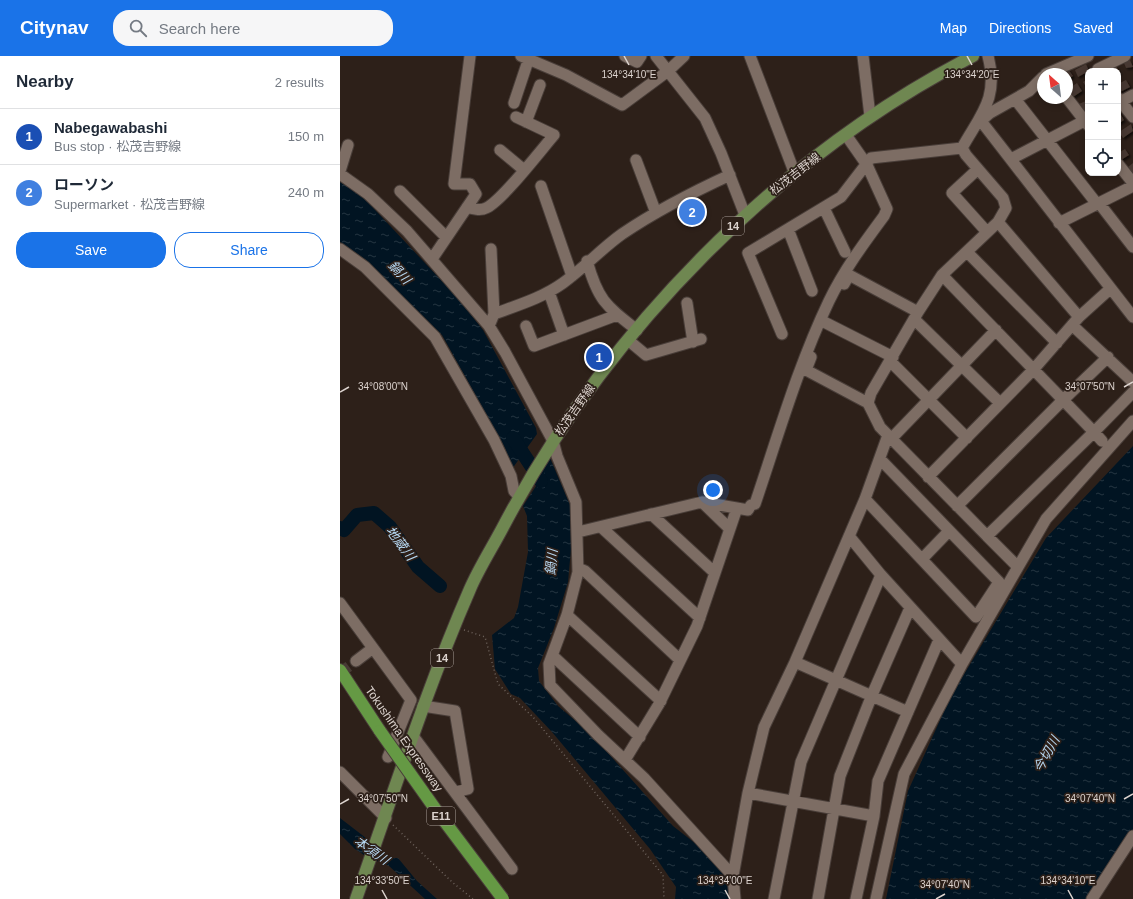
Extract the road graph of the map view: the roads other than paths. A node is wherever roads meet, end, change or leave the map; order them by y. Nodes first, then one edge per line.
1 (470, 56) edge
2 (625, 56) edge
3 (641, 56) edge
4 (656, 56) edge
5 (684, 56) edge
6 (750, 56) edge
7 (863, 56) edge
8 (973, 56) edge
9 (988, 56) edge
10 (1089, 56) edge
11 (1125, 56) edge
12 (525, 57) edge
13 (1061, 68) edge
14 (1098, 68) edge
15 (1103, 68) edge
16 (668, 71) junction
17 (1037, 83) edge
18 (540, 85) dead end
19 (1133, 95) edge
20 (1015, 99) junction
21 (1121, 100) edge
22 (514, 103) dead end
23 (1121, 103) edge
24 (1072, 104) edge
25 (870, 116) junction
26 (516, 117) dead end
27 (1133, 117) edge
28 (1085, 119) edge
29 (981, 120) junction
30 (526, 122) junction
31 (1085, 122) edge
32 (846, 135) junction
33 (1048, 140) junction
34 (348, 146) dead end
35 (962, 148) junction
36 (500, 150) dead end
37 (1011, 159) junction
38 (636, 160) dead end
39 (867, 165) junction
40 (1121, 168) edge
41 (978, 169) junction
42 (524, 170) junction
43 (340, 171) edge
44 (340, 174) edge
45 (795, 174) junction
46 (730, 175) junction
47 (1133, 184) edge
48 (541, 186) dead end
49 (400, 191) dead end
50 (1098, 203) junction
51 (467, 207) junction
52 (824, 208) junction
53 (656, 213) junction
54 (745, 215) junction
55 (998, 222) junction
56 (1059, 223) junction
57 (788, 229) junction
58 (987, 232) junction
59 (446, 237) junction
60 (1133, 247) edge
61 (491, 249) dead end
62 (340, 250) edge
63 (845, 252) dead end
64 (967, 252) junction
65 (432, 259) junction
66 (587, 261) junction
67 (942, 275) junction
68 (572, 276) junction
69 (1110, 289) junction
70 (812, 291) dead end
71 (549, 292) junction
72 (687, 303) dead end
73 (494, 314) junction
74 (617, 315) junction
75 (916, 316) junction
76 (1133, 317) edge
77 (1076, 321) junction
78 (824, 322) junction
79 (489, 326) junction
80 (526, 326) dead end
81 (637, 330) junction
82 (996, 330) junction
83 (782, 334) dead end
84 (564, 335) junction
85 (628, 340) junction
86 (1057, 343) junction
87 (1108, 357) junction
88 (891, 359) junction
89 (962, 366) junction
90 (1033, 370) junction
91 (1133, 382) edge
92 (1133, 392) edge
93 (928, 399) junction
94 (1063, 400) junction
95 (868, 403) junction
96 (1000, 403) junction
97 (1133, 421) edge
98 (1094, 432) junction
99 (890, 437) junction
100 (967, 438) junction
101 (553, 441) junction
102 (1102, 441) dead end
103 (880, 459) junction
104 (928, 478) junction
105 (519, 496) junction
106 (865, 499) junction
107 (702, 502) junction
108 (957, 506) junction
109 (737, 508) junction
110 (650, 514) junction
111 (602, 527) junction
112 (730, 529) junction
113 (949, 531) junction
114 (578, 532) junction
115 (849, 536) junction
116 (988, 536) junction
117 (922, 559) junction
118 (1018, 566) junction
119 (578, 568) junction
120 (715, 573) junction
121 (881, 575) junction
122 (340, 603) edge
123 (910, 608) junction
124 (567, 615) junction
125 (700, 618) junction
126 (940, 640) junction
127 (373, 648) junction
128 (553, 656) junction
129 (680, 660) junction
130 (356, 661) tunnel mouth
131 (795, 662) junction
132 (962, 664) junction
133 (340, 670) edge
134 (837, 680) junction
135 (872, 695) junction
136 (661, 701) junction
137 (423, 706) junction
138 (908, 712) junction
139 (413, 736) junction
140 (640, 738) junction
141 (388, 757) dead end
142 (624, 760) junction
143 (340, 772) edge
144 (455, 792) junction
145 (748, 793) junction
146 (794, 801) junction
147 (834, 809) junction
148 (874, 816) junction
149 (386, 818) junction
150 (1133, 836) edge
151 (512, 869) dead end
152 (733, 876) junction
153 (356, 899) edge
154 (504, 899) edge
155 (735, 899) edge
156 (774, 899) edge
157 (818, 899) edge
158 (856, 899) edge
159 (876, 899) edge
160 (1092, 899) edge

1 - 51 street
2 - 3 street
4 - 16 street
5 - 16 street
6 - 45 street
7 - 25 street
8 - 25 main road, 松茂吉野線 / 14
9 - 29 street
10 - 13 street
10 - 14 street
11 - 15 street
12 - 16 street
12 - 22 street
16 - 46 street
17 - 20 street
18 - 30 street
19 - 21 street
20 - 29 street
20 - 33 street
23 - 27 street
24 - 28 street
25 - 32 main road, 松茂吉野線 / 14
26 - 30 street
29 - 35 street
29 - 37 street
30 - 42 street
31 - 33 street
32 - 39 street
32 - 45 main road, 松茂吉野線 / 14
33 - 37 street
33 - 50 street
34 - 43 street
35 - 39 street
35 - 41 street
36 - 42 street
37 - 56 street
38 - 53 street
39 - 52 street
39 - 109 street
40 - 47 street
41 - 55 street
41 - 58 street
42 - 51 street
44 - 65 street
45 - 54 main road, 松茂吉野線 / 14
46 - 53 street
46 - 54 street
47 - 50 street
48 - 68 street
49 - 59 street
50 - 56 street
50 - 60 street
51 - 59 street
52 - 57 street
52 - 63 street
53 - 66 street
54 - 81 main road, 松茂吉野線 / 14
55 - 58 street
55 - 77 street
56 - 69 street
57 - 70 street
57 - 83 street
58 - 64 street
59 - 65 street
61 - 73 street
62 - 105 street
64 - 67 street
64 - 86 street
65 - 79 street
66 - 68 street
66 - 74 street
67 - 75 street
67 - 82 street
68 - 71 street
69 - 76 street
69 - 77 street
71 - 73 street
71 - 84 street
72 - 85 street
73 - 79 street
74 - 81 street
74 - 84 street
75 - 78 street
75 - 88 street
75 - 89 street
77 - 86 street
77 - 87 street
78 - 88 street
78 - 95 street
79 - 101 street
80 - 84 street
81 - 85 main road, 松茂吉野線 / 14
82 - 89 street
82 - 90 street
85 - 101 main road, 松茂吉野線 / 14
86 - 90 street
87 - 91 street
87 - 94 street
88 - 93 street
88 - 95 street
89 - 93 street
89 - 96 street
90 - 94 street
90 - 96 street
92 - 98 street
93 - 99 street
93 - 100 street
94 - 98 street
94 - 108 street
95 - 99 street
96 - 100 street
97 - 118 street
98 - 102 street
98 - 116 street
99 - 103 street
99 - 104 street
100 - 104 street
101 - 105 main road, 松茂吉野線 / 14
101 - 114 street
103 - 106 street
103 - 113 street
104 - 108 street
105 - 137 main road, 松茂吉野線 / 14
106 - 115 street
106 - 117 street
107 - 109 street
107 - 110 street
107 - 112 street
108 - 116 street
109 - 112 street
110 - 111 street
110 - 120 street
111 - 114 street
111 - 125 street
112 - 120 street
113 - 117 street
113 - 117 street
114 - 119 street
115 - 121 street
115 - 131 street
116 - 118 street
118 - 132 street
119 - 124 street
119 - 129 street
120 - 125 street
121 - 123 street
121 - 134 street
122 - 127 street
123 - 126 street
123 - 135 street
124 - 128 street
124 - 136 street
125 - 129 street
126 - 132 street
126 - 138 street
127 - 130 street
127 - 141 street
128 - 140 street
128 - 142 street
129 - 136 street
131 - 134 street
131 - 145 street
132 - 159 street
133 - 154 highway, Tokushima Expressway / E11, bridge
134 - 135 street
134 - 146 street
135 - 138 street
135 - 147 street
136 - 140 street
137 - 139 main road, 松茂吉野線 / 14
137 - 144 street
138 - 148 street
139 - 144 street
139 - 149 main road, 松茂吉野線 / 14
140 - 142 street
142 - 152 street
143 - 149 street
144 - 151 street
145 - 146 street
145 - 152 street
146 - 147 street
146 - 156 street
147 - 148 street
147 - 157 street
148 - 158 street
149 - 153 main road, 松茂吉野線 / 14
150 - 160 street
152 - 155 street

